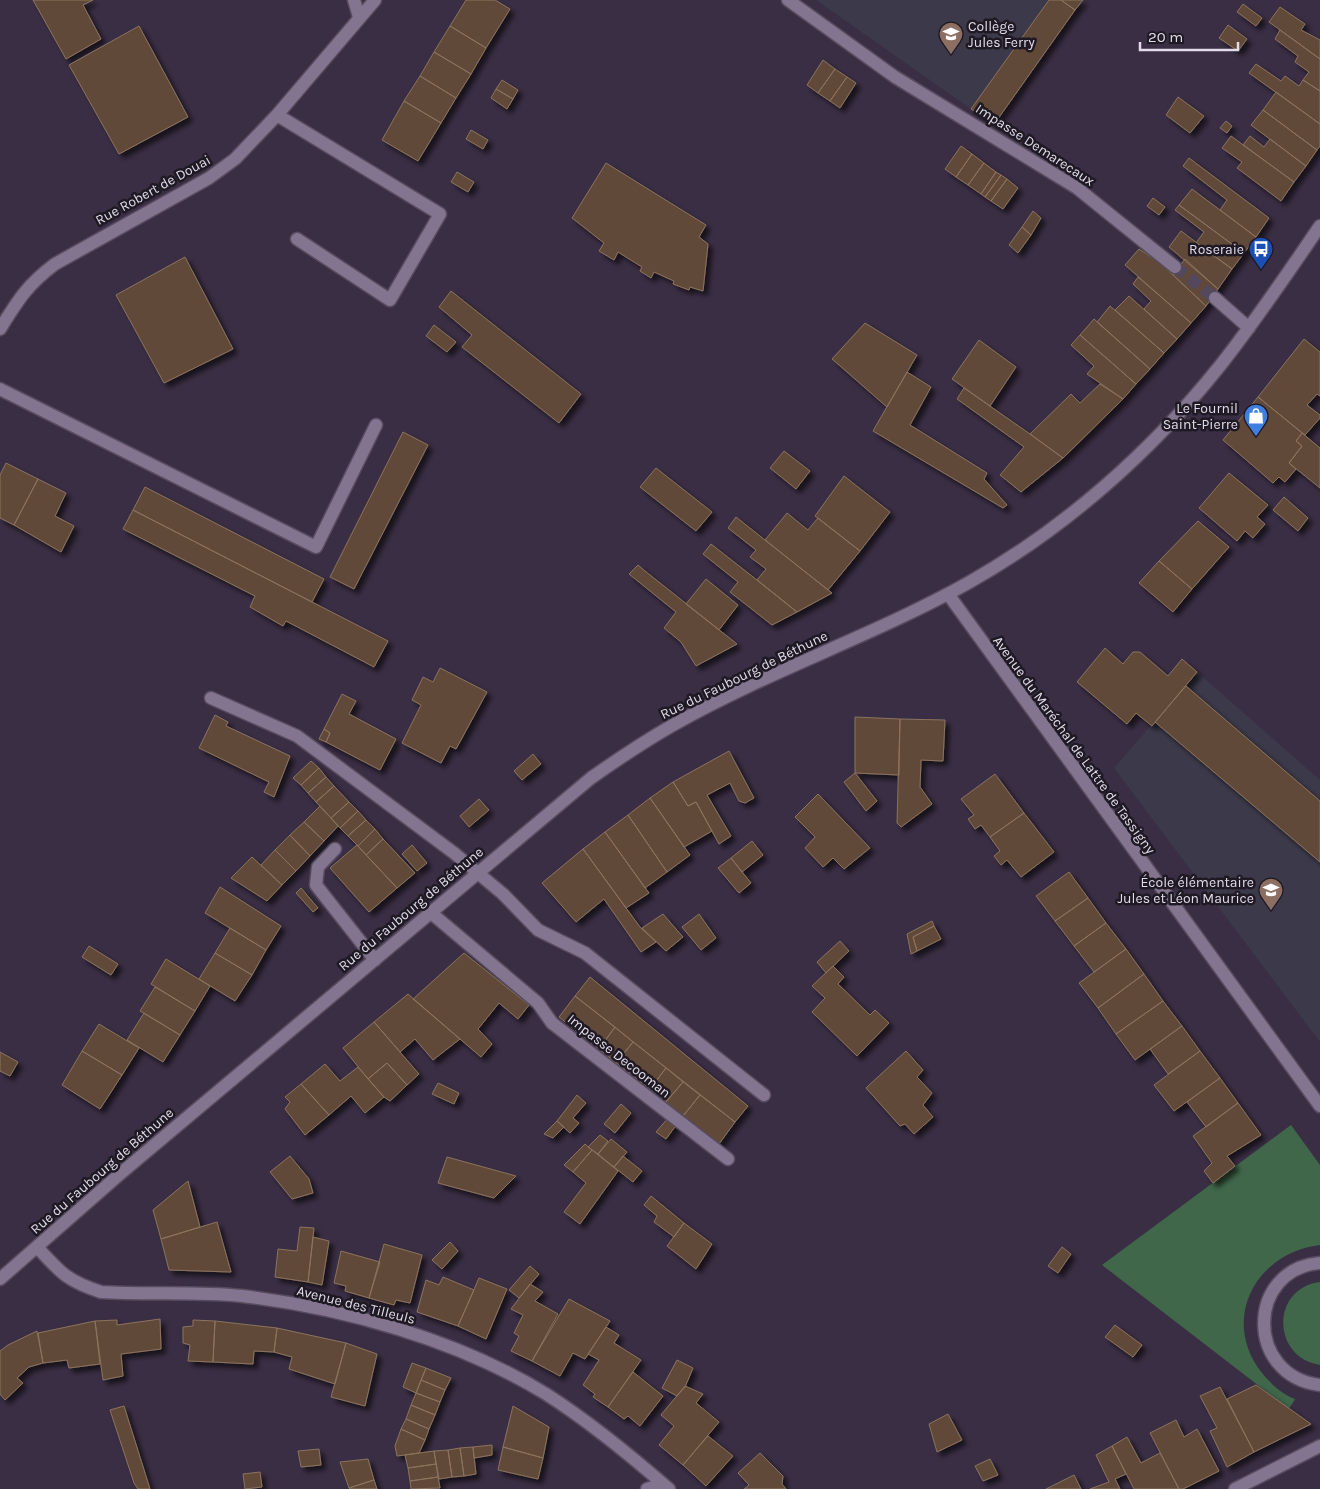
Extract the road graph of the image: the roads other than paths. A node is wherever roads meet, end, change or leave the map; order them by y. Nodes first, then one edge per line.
1 (354, 0) edge
2 (375, 0) edge
3 (788, 0) edge
4 (359, 17) junction
5 (277, 115) junction
6 (1320, 226) edge
7 (297, 240) dead end
8 (1175, 267) tunnel mouth
9 (1215, 298) tunnel mouth
10 (1249, 328) junction
11 (0, 329) edge
12 (0, 389) edge
13 (376, 425) dead end
14 (948, 594) junction
15 (211, 698) dead end
16 (335, 849) dead end
17 (476, 873) junction
18 (430, 912) junction
19 (375, 960) junction
20 (764, 1095) dead end
21 (1320, 1106) edge
22 (728, 1159) dead end
23 (37, 1247) junction
24 (1320, 1263) edge
25 (0, 1279) edge
26 (1320, 1385) edge
27 (1320, 1446) edge
28 (666, 1486) edge
29 (648, 1489) edge
30 (1235, 1489) edge

1 - 4 street
2 - 4 street, Rue Robert de Douai
3 - 8 street, Impasse Demarecaux
4 - 5 street, Rue Robert de Douai
5 - 7 street
5 - 11 street, Rue Robert de Douai
6 - 10 street, Rue du Faubourg de Béthune
9 - 10 street
10 - 14 street, Rue du Faubourg de Béthune
12 - 13 street
14 - 17 street, Rue du Faubourg de Béthune
14 - 21 street, Avenue du Maréchal de Lattre de Tassigny
15 - 17 street
16 - 19 street
17 - 18 street, Rue du Faubourg de Béthune
17 - 20 street
18 - 19 street, Rue du Faubourg de Béthune
18 - 22 street, Impasse Decooman
19 - 23 street, Rue du Faubourg de Béthune
23 - 25 street, Rue du Faubourg de Béthune
23 - 28 street, Avenue des Tilleuls
24 - 26 street
27 - 30 street
28 - 29 street

